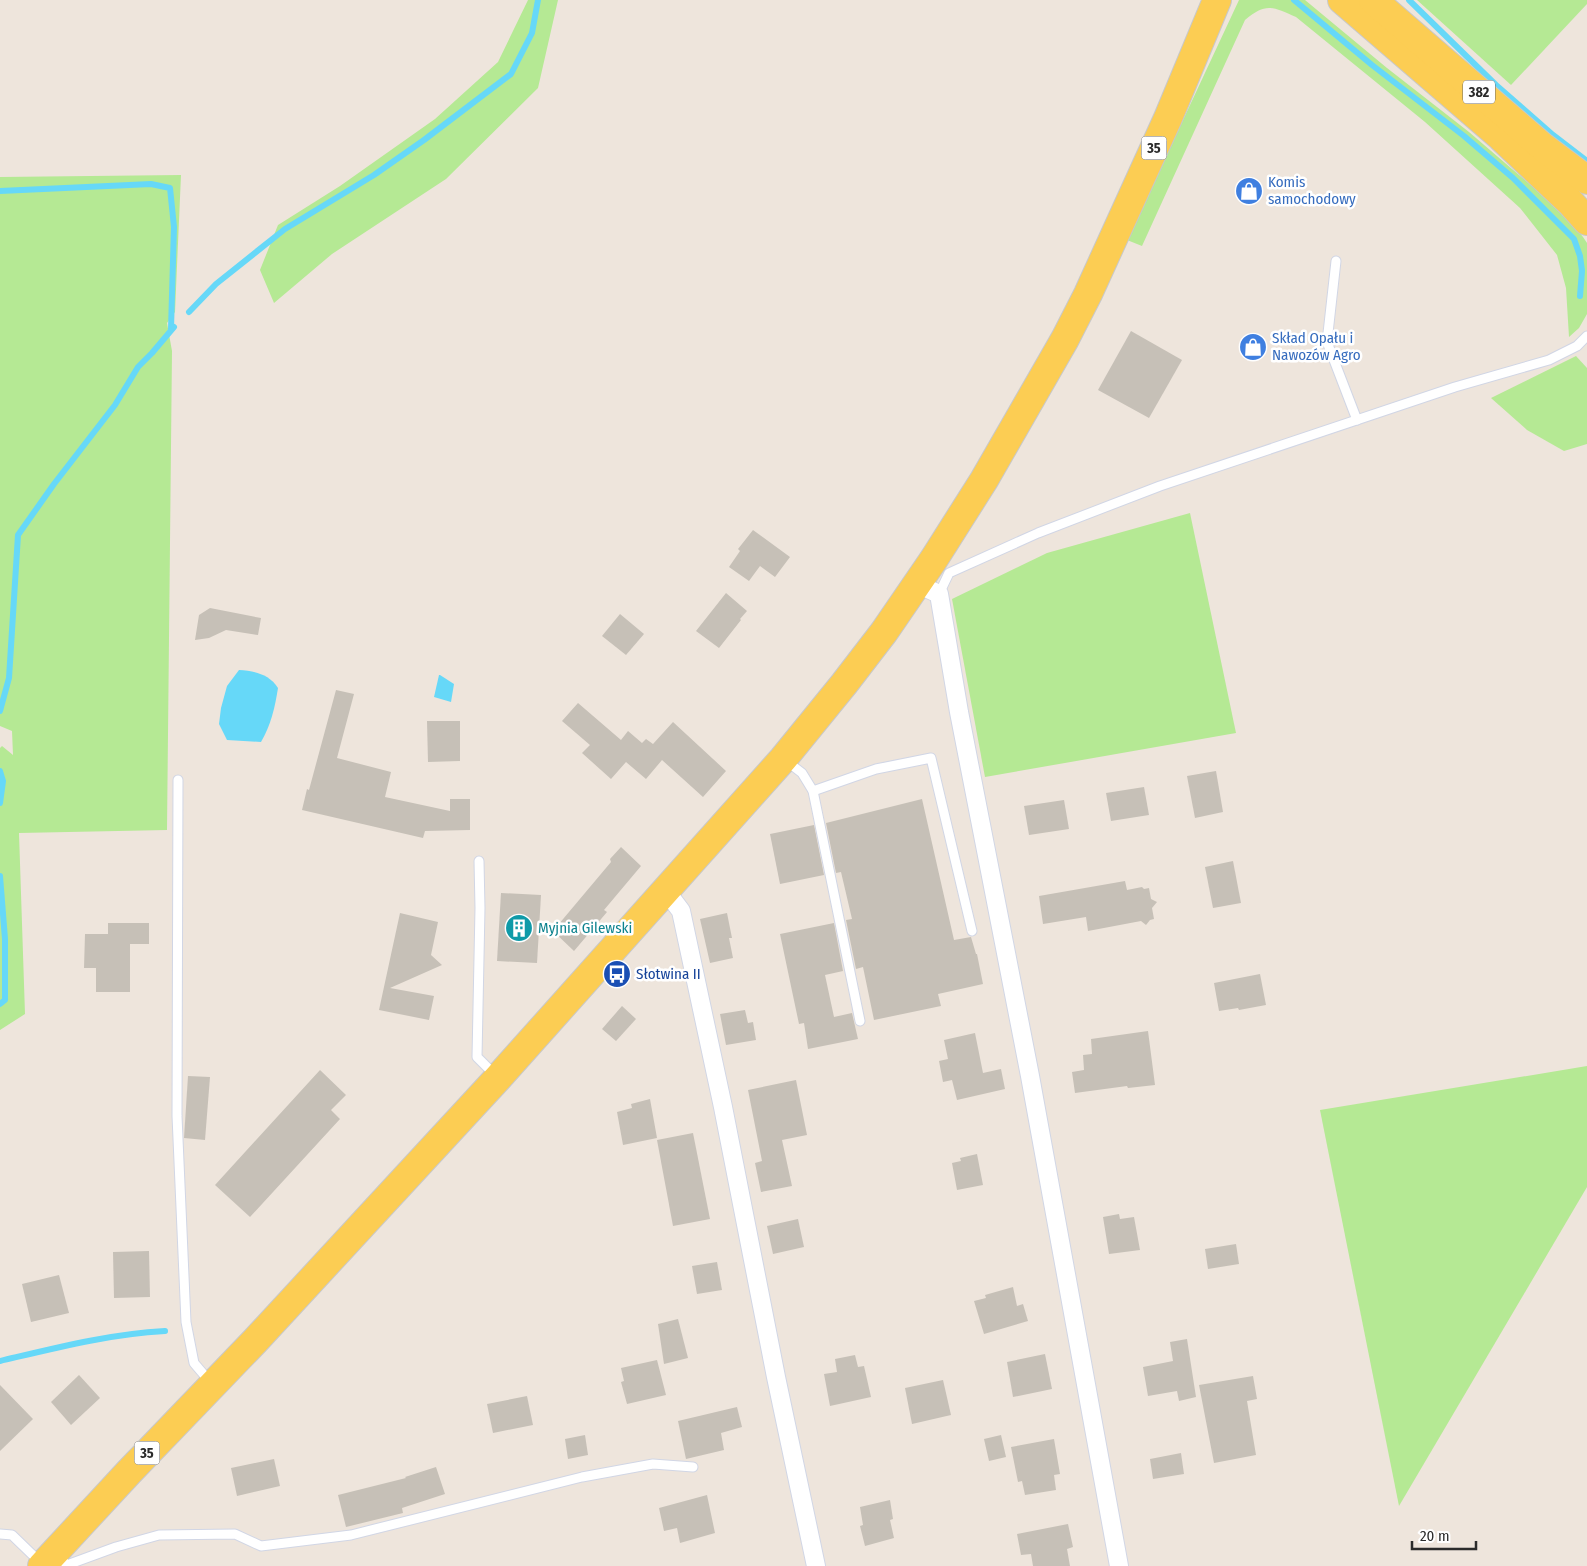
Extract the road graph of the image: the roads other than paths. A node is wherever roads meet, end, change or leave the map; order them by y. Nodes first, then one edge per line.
1 (1217, 0) edge
2 (1342, 0) edge
3 (1373, 0) edge
4 (1587, 180) edge
5 (1587, 221) edge
6 (1336, 261) dead end
7 (1587, 336) edge
8 (1358, 420) junction
9 (928, 589) junction
10 (783, 758) junction
11 (178, 780) dead end
12 (813, 790) junction
13 (479, 860) dead end
14 (666, 891) junction
15 (972, 931) dead end
16 (860, 1021) dead end
17 (498, 1078) junction
18 (213, 1385) junction
19 (693, 1467) dead end
20 (0, 1534) edge
21 (46, 1561) edge
22 (816, 1566) edge
23 (1119, 1566) edge

1 - 9 main road, 35
2 - 5 main road, 382
3 - 4 main road, 382
6 - 8 lane
7 - 8 lane
8 - 9 lane
9 - 10 main road, 35
9 - 23 street
10 - 12 lane
10 - 14 main road, 35
11 - 18 lane
12 - 15 lane
12 - 16 lane
13 - 17 lane
14 - 17 main road, 35
14 - 22 street
17 - 18 main road, 35
18 - 21 main road, 35
19 - 21 lane
20 - 21 lane

